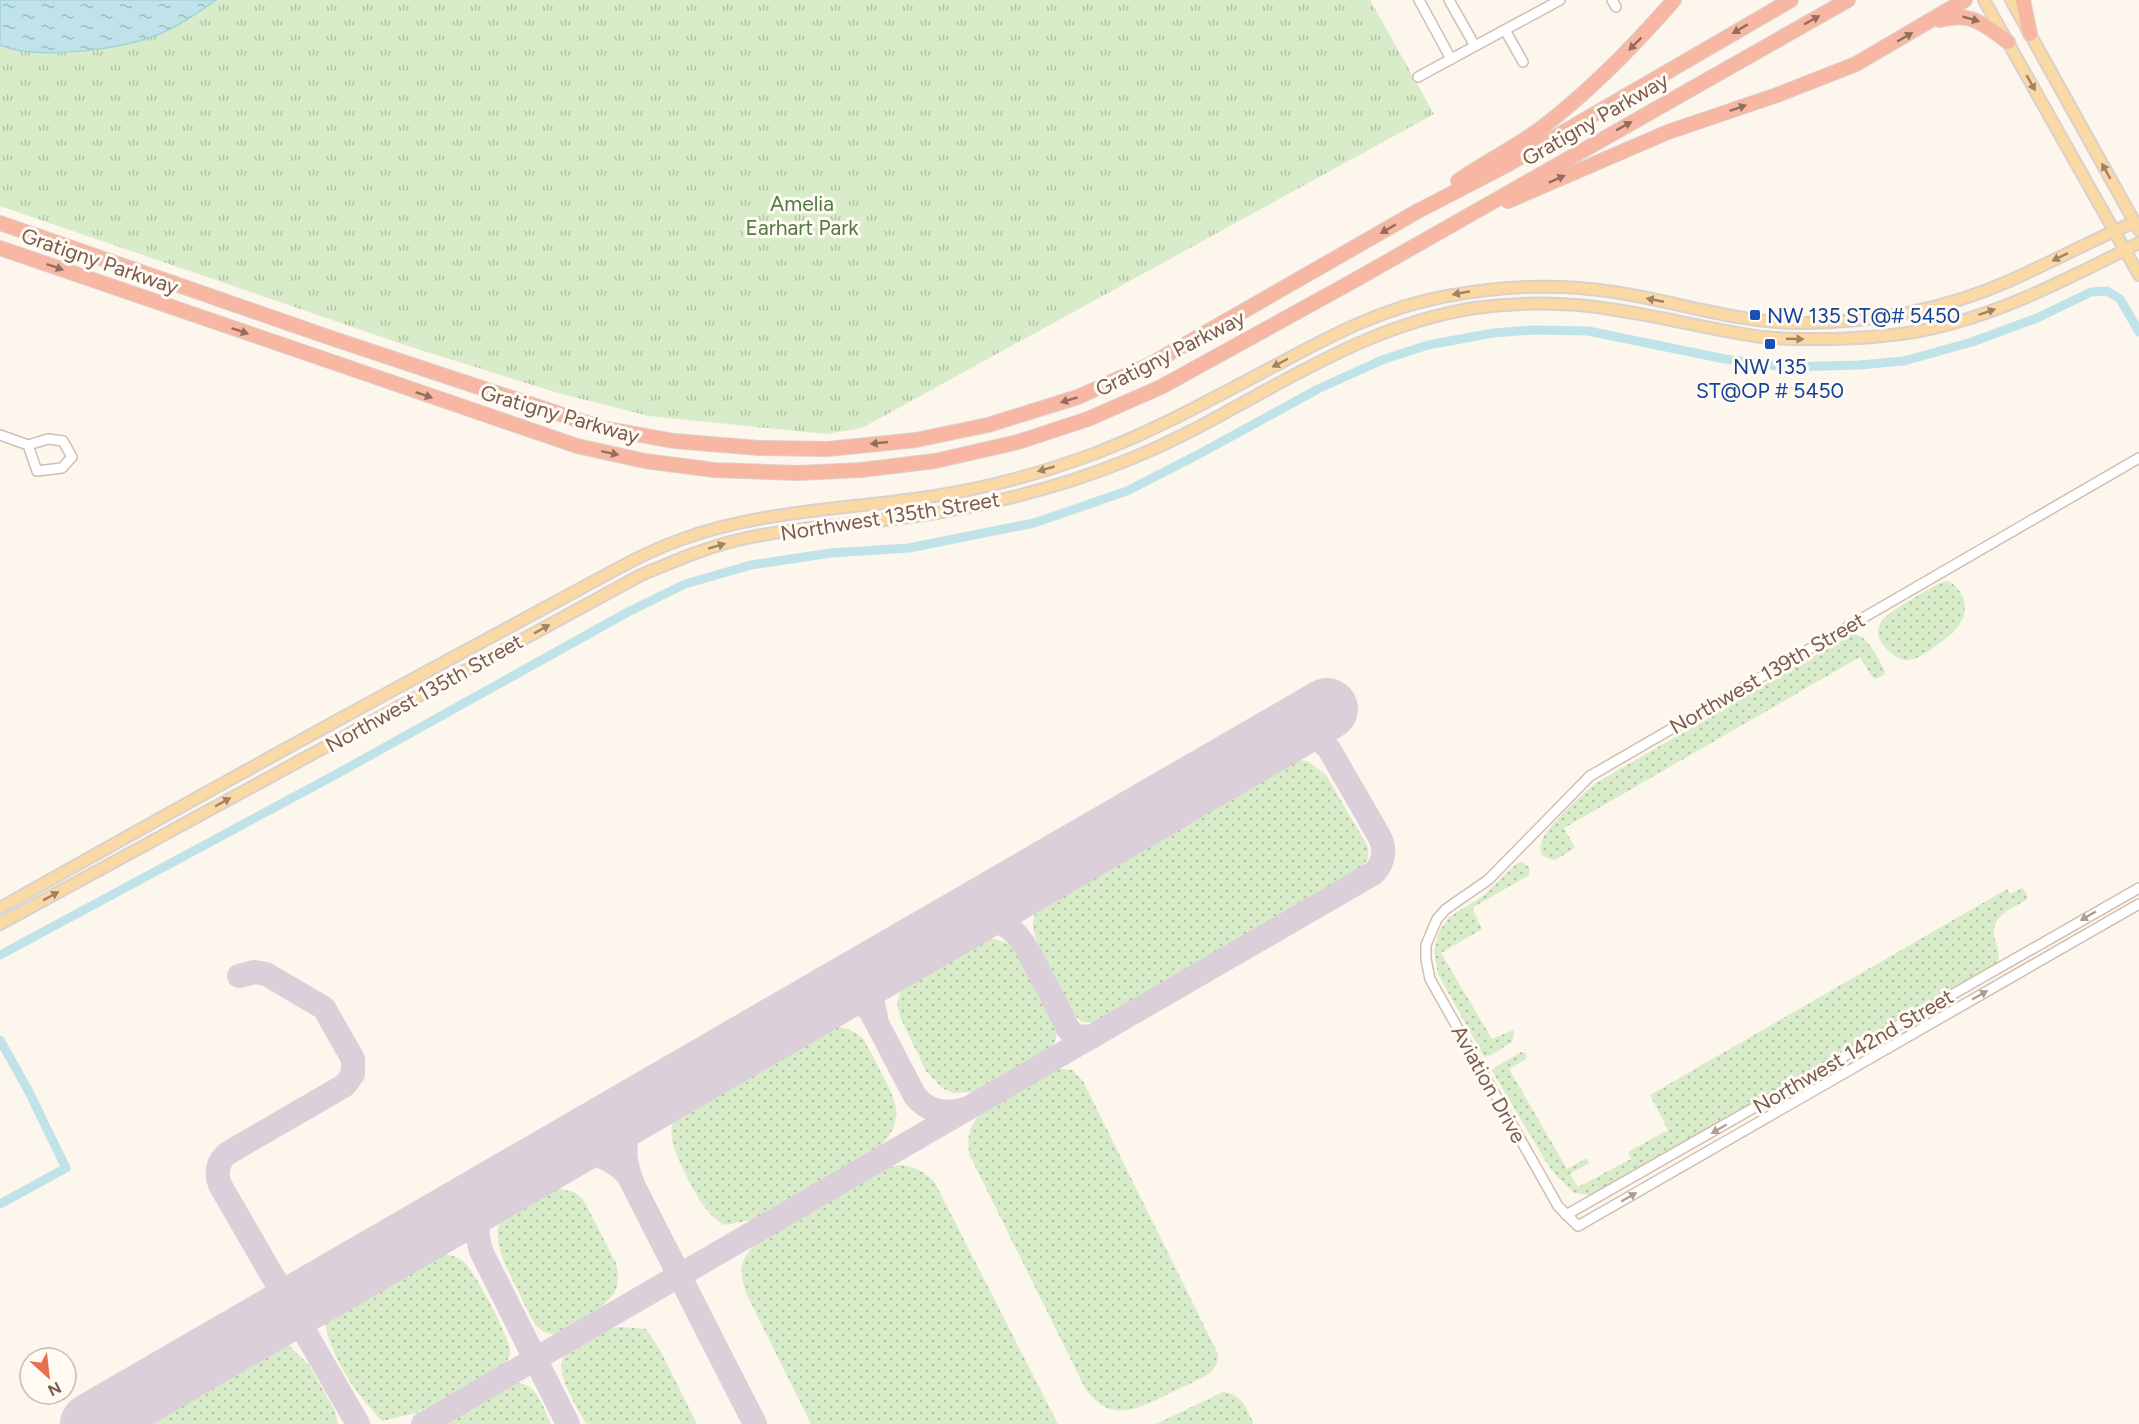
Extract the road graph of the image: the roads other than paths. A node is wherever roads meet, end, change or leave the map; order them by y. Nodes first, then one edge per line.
1 (1419, 0) edge
2 (1449, 0) edge
3 (1559, 0) edge
4 (1674, 0) edge
5 (1791, 0) edge
6 (1848, 0) edge
7 (1965, 0) edge
8 (1984, 0) edge
9 (2011, 0) edge
10 (2023, 0) edge
11 (1928, 23) junction
12 (1505, 30) junction
13 (2030, 34) junction
14 (2008, 42) junction
15 (1475, 46) junction
16 (1451, 59) junction
17 (1523, 62) dead end
18 (1418, 77) dead end
19 (1418, 211) junction
20 (1464, 219) junction
21 (0, 223) edge
22 (2138, 224) edge
23 (2113, 231) junction
24 (2139, 243) edge
25 (0, 248) edge
26 (2125, 250) junction
27 (2139, 275) edge
28 (0, 435) edge
29 (28, 445) junction
30 (2139, 458) edge
31 (442, 663) junction
32 (450, 679) junction
33 (2139, 888) edge
34 (2139, 904) edge
35 (0, 908) edge
36 (0, 924) edge
37 (1430, 932) joint
38 (1566, 1215) junction
39 (1578, 1226) joint

1 - 16 street
2 - 15 street
3 - 12 street
4 -> 19 highway
5 -> 19 highway, Gratigny Parkway
20 -> 6 highway, Gratigny Parkway
7 - 11 highway
8 - 14 main road
9 - 13 main road
10 - 13 highway
11 -> 14 highway
20 -> 11 highway
12 - 15 street
12 - 17 street
22 -> 13 main road
14 -> 23 main road
15 - 16 street
16 - 18 street
19 -> 21 highway, Gratigny Parkway
25 -> 20 highway, Gratigny Parkway
22 - 23 main road, Northwest 135th Street
23 - 26 main road
23 -> 31 main road, Northwest 135th Street
24 - 26 main road, Northwest 135th Street
26 - 27 main road
32 -> 26 main road, Northwest 135th Street
28 - 29 street
29 - 29 street
30 - 37 street, Northwest 139th Street
31 - 32 main road
31 - 35 main road, Northwest 135th Street
36 -> 32 main road, Northwest 135th Street
33 -> 38 street, Northwest 142nd Street
39 -> 34 street, Northwest 142nd Street
37 - 38 street, Aviation Drive
38 - 39 street, Aviation Drive

